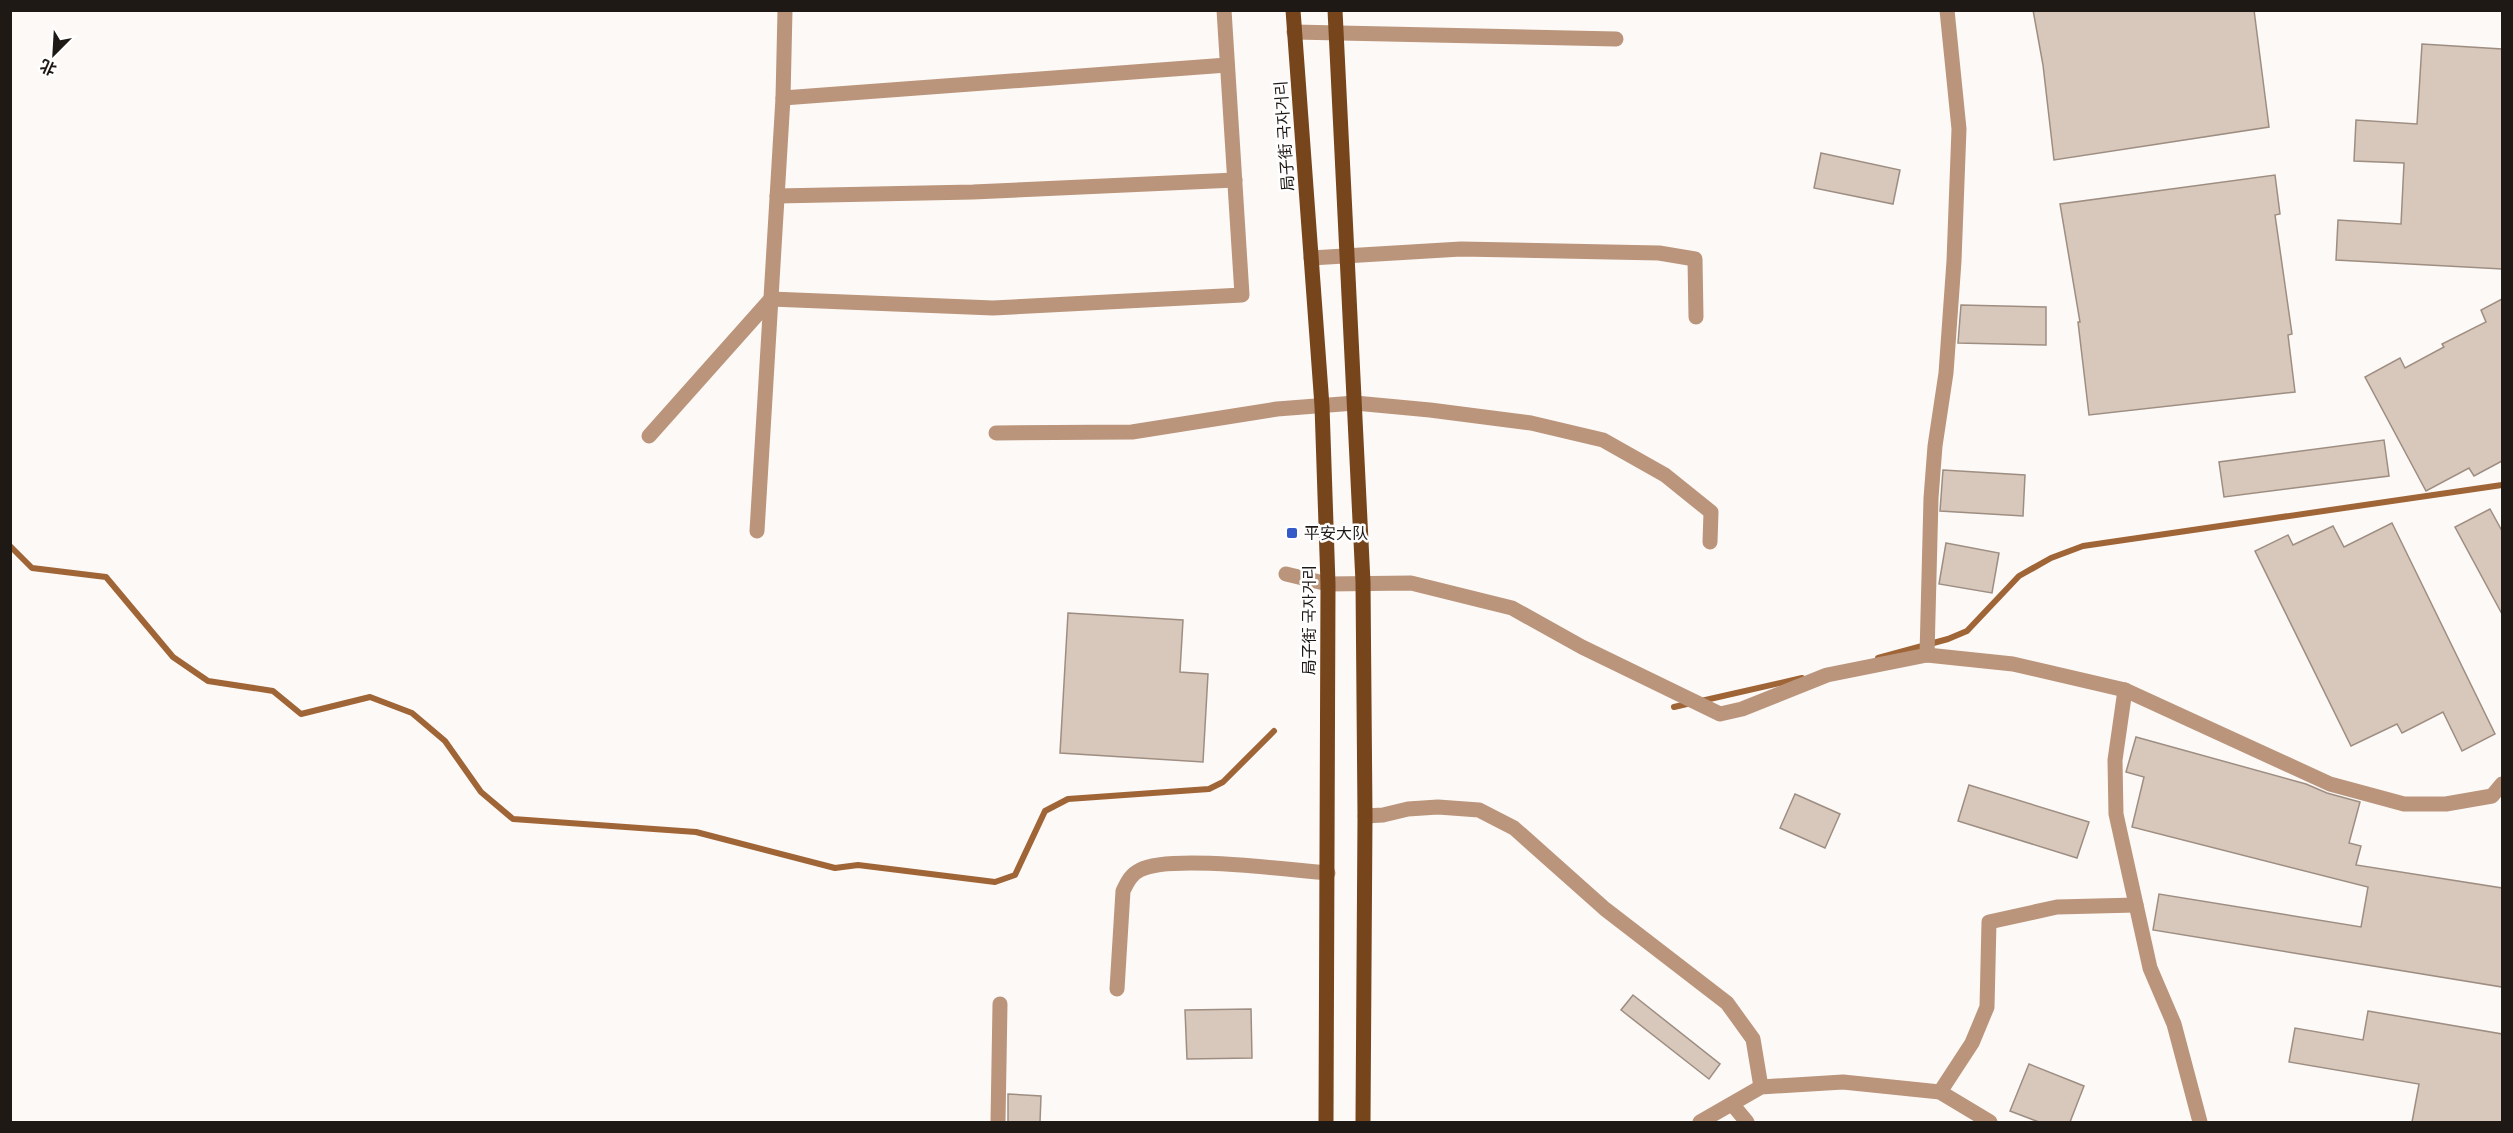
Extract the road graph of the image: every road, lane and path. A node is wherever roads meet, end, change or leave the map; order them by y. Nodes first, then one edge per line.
1 (785, 10) edge
2 (1224, 10) edge
3 (1293, 10) edge
4 (1335, 10) edge
5 (1947, 10) edge
6 (1294, 32) junction
7 (1337, 32) junction
8 (1616, 39) dead end
9 (1227, 66) junction
10 (783, 98) junction
11 (1234, 180) junction
12 (777, 196) junction
13 (1348, 255) junction
14 (1311, 258) junction
15 (771, 298) junction
16 (1696, 317) dead end
17 (1355, 403) junction
18 (1322, 406) junction
19 (996, 433) dead end
20 (649, 436) dead end
21 (757, 531) dead end
22 (1710, 542) dead end
23 (1286, 574) dead end
24 (1363, 582) junction
25 (1328, 584) junction
26 (1927, 652) junction
27 (2125, 690) junction
28 (2502, 784) edge
29 (1365, 816) junction
30 (1328, 873) junction
31 (2136, 905) junction
32 (1117, 989) dead end
33 (1000, 1005) dead end
34 (1761, 1087) junction
35 (1940, 1092) junction
36 (1732, 1104) junction
37 (998, 1122) edge
38 (1326, 1122) edge
39 (1363, 1122) edge
40 (1700, 1122) edge
41 (1747, 1122) edge
42 (1990, 1122) edge
43 (2200, 1122) edge

1 - 10 street
2 - 9 street
3 - 6 main road, 局子街 국자거리
4 - 7 main road
5 - 26 street
6 - 7 street
6 - 14 main road, 局子街 국자거리
7 - 8 street
7 - 13 main road
9 - 10 street
9 - 11 street
10 - 12 street
11 - 12 street
11 - 15 street
12 - 15 street
13 - 14 street
13 - 16 street
13 - 17 main road
14 - 18 main road, 局子街 국자거리
15 - 20 street
15 - 21 street
17 - 18 street
17 - 22 street
17 - 24 main road
18 - 19 street
18 - 25 main road, 局子街 국자거리
23 - 25 street
24 - 25 street
24 - 26 street
24 - 29 main road
25 - 30 main road, 局子街 국자거리
26 - 27 street
27 - 28 street
27 - 31 street
29 - 34 street
29 - 39 main road
30 - 32 street
30 - 38 main road, 局子街 국자거리
31 - 35 street
31 - 43 street
33 - 37 street
34 - 35 street
34 - 36 street
35 - 42 street
36 - 40 street
36 - 41 street

